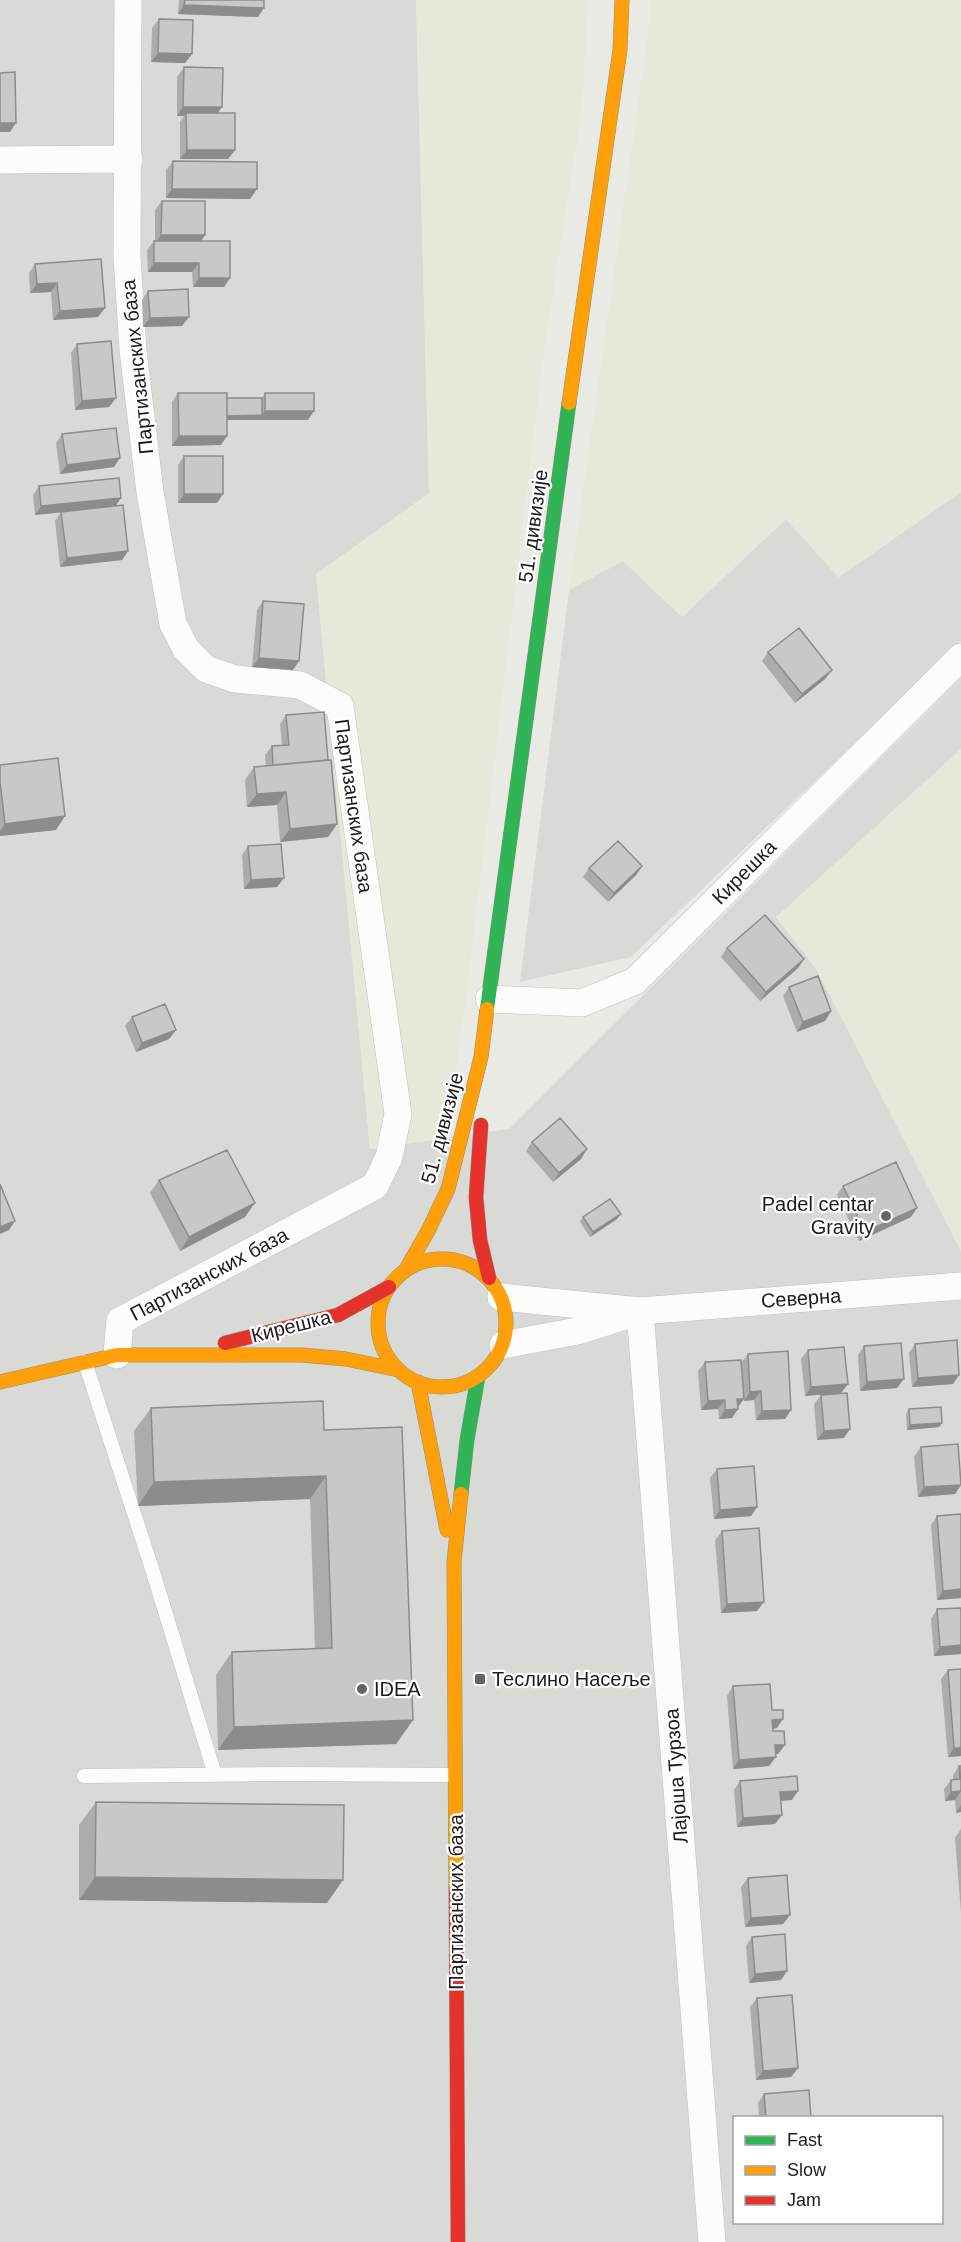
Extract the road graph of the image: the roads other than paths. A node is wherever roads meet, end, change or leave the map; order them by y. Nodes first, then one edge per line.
1 (128, 0) edge
2 (622, 0) edge
3 (129, 159) junction
4 (0, 160) edge
5 (961, 657) edge
6 (489, 999) junction
7 (481, 1057) junction
8 (405, 1271) junction
9 (961, 1286) edge
10 (389, 1287) junction
11 (495, 1288) junction
12 (640, 1311) junction
13 (503, 1345) junction
14 (189, 1353) junction
15 (117, 1355) junction
16 (85, 1362) junction
17 (399, 1370) junction
18 (478, 1377) junction
19 (0, 1382) edge
20 (418, 1382) junction
21 (454, 1562) junction
22 (215, 1774) junction
23 (455, 1775) junction
24 (84, 1776) dead end
25 (458, 2242) edge
26 (712, 2242) edge

1 - 3 street, Партизанских база
2 - 6 street, 51. дивизије
3 - 4 street
3 - 15 street, Партизанских база
5 - 6 street, Кирешка
6 - 7 street, 51. дивизије
7 - 8 street, 51. дивизије
7 - 11 street, 51. дивизије
8 - 10 street
8 - 11 street
9 - 12 street, Северна
10 - 14 street, Кирешка
10 - 17 street
11 - 12 street, Северна
11 - 13 street
12 - 13 street, Северна
12 - 26 street, Лајоша Турзоа
13 - 18 street
14 - 15 street, Кирешка
14 - 17 street, Кирешка
15 - 16 street, Кирешка
16 - 19 street, Кирешка
16 - 22 lane
17 - 20 street
18 - 20 street
18 - 21 street, Партизанских база
20 - 21 street, Партизанских база
21 - 23 street, Партизанских база
22 - 23 lane
22 - 24 lane
23 - 25 street, Партизанских база

